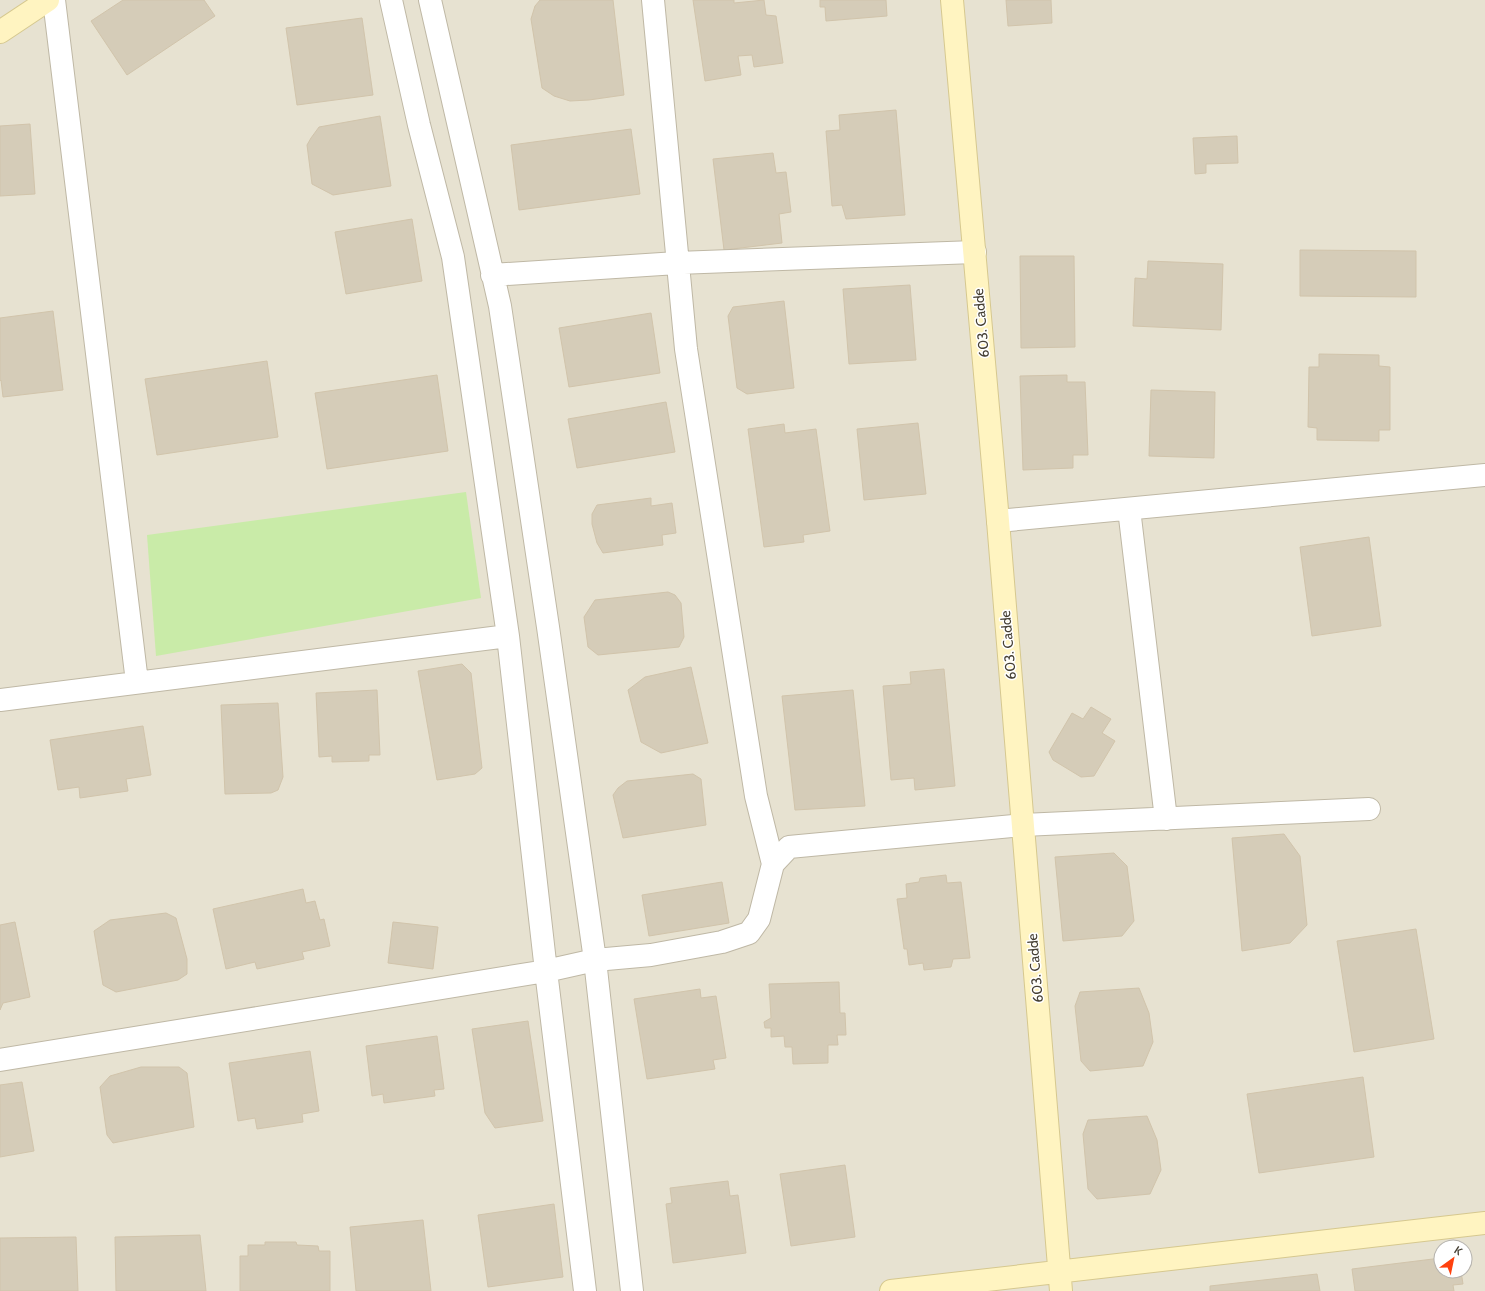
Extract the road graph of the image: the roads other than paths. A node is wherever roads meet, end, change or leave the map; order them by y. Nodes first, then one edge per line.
1 (48, 0) edge
2 (54, 0) edge
3 (391, 0) edge
4 (430, 0) edge
5 (653, 0) edge
6 (952, 0) edge
7 (0, 32) edge
8 (975, 252) junction
9 (678, 263) junction
10 (492, 275) junction
11 (1485, 475) edge
12 (1129, 509) junction
13 (998, 521) junction
14 (508, 636) junction
15 (137, 682) junction
16 (0, 700) edge
17 (1369, 809) dead end
18 (1166, 818) junction
19 (1023, 825) junction
20 (773, 864) junction
21 (595, 960) junction
22 (546, 971) junction
23 (0, 1060) edge
24 (1485, 1224) edge
25 (1061, 1281) edge
26 (585, 1291) edge
27 (632, 1291) edge
28 (892, 1291) edge

1 - 7 street
2 - 15 street
3 - 14 street
4 - 10 street
5 - 9 street
6 - 8 street, 603. Cadde
8 - 9 street
8 - 13 street, 603. Cadde
9 - 10 street
9 - 20 street
10 - 21 street
11 - 12 street
12 - 13 street
12 - 18 street
13 - 19 street, 603. Cadde
14 - 15 street
14 - 22 street
15 - 16 street
17 - 18 street
18 - 19 street
19 - 20 street
19 - 25 street, 603. Cadde
20 - 21 street
21 - 22 street
21 - 27 street
22 - 23 street
22 - 26 street
24 - 25 street
25 - 28 street

